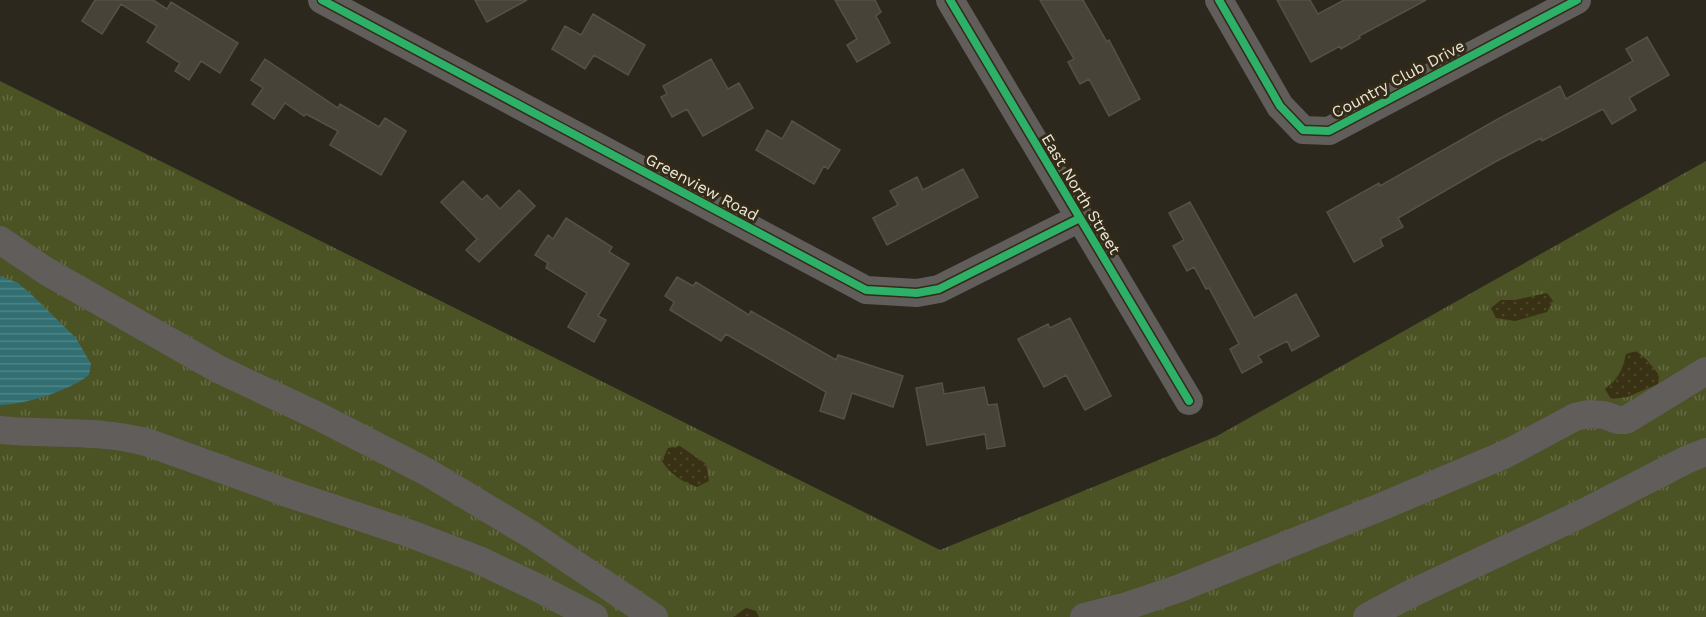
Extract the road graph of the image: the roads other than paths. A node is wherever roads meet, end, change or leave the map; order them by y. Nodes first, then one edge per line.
1 (322, 0) edge
2 (950, 0) edge
3 (1219, 0) edge
4 (1577, 0) edge
5 (1080, 218) junction
6 (0, 240) edge
7 (1706, 371) edge
8 (1190, 401) dead end
9 (0, 430) edge
10 (1706, 452) edge
11 (594, 617) edge
12 (654, 617) edge
13 (1084, 617) edge
14 (1367, 617) edge

1 - 5 street, Greenview Road
2 - 5 street, East North Street
3 - 4 street, Country Club Drive
5 - 8 street, East North Street
6 - 12 street
7 - 13 street
9 - 11 street
10 - 14 street

